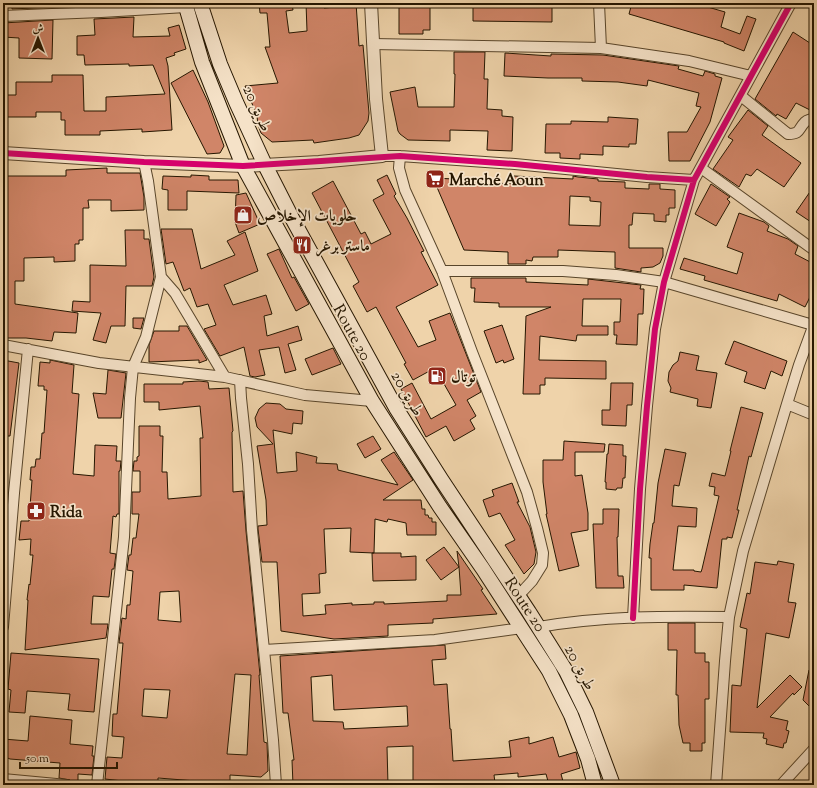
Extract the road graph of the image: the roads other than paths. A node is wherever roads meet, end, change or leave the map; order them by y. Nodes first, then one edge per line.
1 (200, 3) edge
2 (371, 3) edge
3 (599, 3) edge
4 (791, 3) edge
5 (186, 5) edge
6 (3, 16) edge
7 (373, 44) junction
8 (601, 48) junction
9 (751, 76) junction
10 (741, 96) junction
11 (814, 120) edge
12 (3, 152) edge
13 (382, 156) junction
14 (400, 156) junction
15 (144, 162) junction
16 (265, 165) junction
17 (243, 166) junction
18 (701, 168) junction
19 (694, 180) junction
20 (814, 250) edge
21 (442, 271) junction
22 (161, 277) junction
23 (664, 282) junction
24 (814, 324) edge
25 (3, 345) edge
26 (28, 349) junction
27 (133, 367) junction
28 (225, 378) junction
29 (240, 380) junction
30 (372, 401) junction
31 (787, 404) junction
32 (814, 415) edge
33 (7, 526) edge
34 (519, 595) junction
35 (729, 617) junction
36 (633, 618) junction
37 (3, 627) edge
38 (522, 628) junction
39 (539, 628) junction
40 (264, 650) junction
41 (814, 749) edge
42 (3, 779) edge
43 (67, 785) edge
44 (97, 785) edge
45 (276, 785) edge
46 (595, 785) edge
47 (613, 785) edge
48 (716, 785) edge
49 (781, 785) edge

1 - 16 main road, طريق 20
2 - 7 street
3 - 8 street
4 - 9 street
5 - 6 street
5 - 17 main road, Route 20
7 - 8 street
7 - 13 street
8 - 9 street
9 - 10 street
10 - 11 street
10 - 18 street
12 - 15 street
13 - 14 street
13 - 16 street
14 - 19 street
14 - 21 street
15 - 17 street
15 - 22 street
16 - 17 street
16 - 34 main road, طريق 20
17 - 30 main road, Route 20
18 - 19 street
18 - 20 street
19 - 23 street
21 - 23 street
21 - 34 street
22 - 27 street
22 - 28 street
23 - 24 street
23 - 36 street
24 - 31 street
25 - 26 street
26 - 27 street
26 - 33 street
27 - 28 street
27 - 44 street
28 - 29 street
29 - 30 street
29 - 40 street
30 - 38 main road, Route 20
31 - 32 street
31 - 35 street
33 - 37 street
34 - 39 main road, طريق 20
35 - 36 street
35 - 48 street
36 - 39 street
38 - 40 street
38 - 46 main road, Route 20
39 - 47 main road, طريق 20
40 - 45 street
41 - 49 street
42 - 43 street

